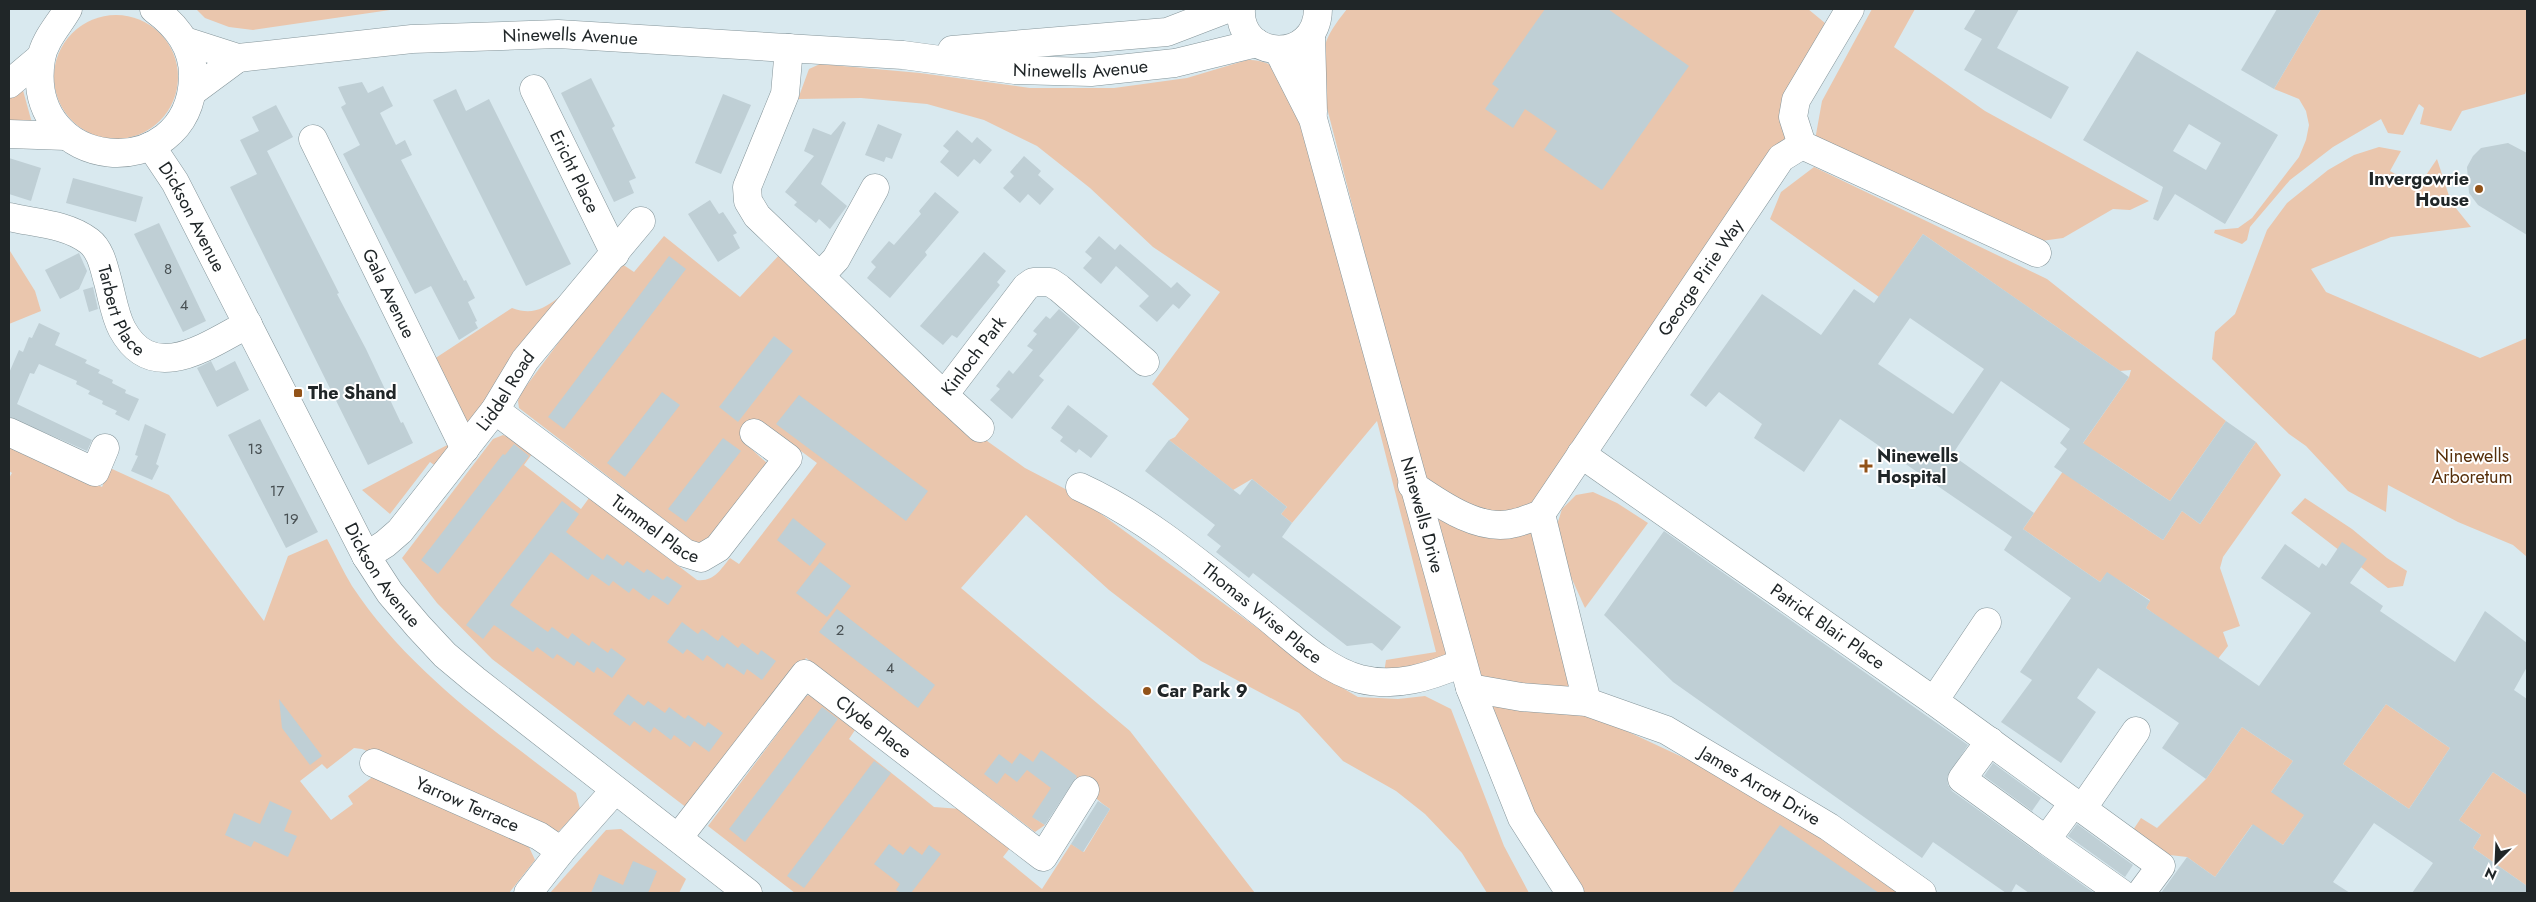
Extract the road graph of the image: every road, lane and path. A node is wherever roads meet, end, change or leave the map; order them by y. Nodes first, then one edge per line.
1 (154, 9) edge
2 (1227, 9) edge
3 (1241, 9) edge
4 (1850, 9) edge
5 (70, 13) edge
6 (1316, 15) edge
7 (185, 41) junction
8 (1267, 46) junction
9 (789, 48) junction
10 (903, 55) junction
11 (41, 57) junction
12 (238, 58) junction
13 (9, 84) edge
14 (534, 89) dead end
15 (192, 92) junction
16 (1313, 119) junction
17 (9, 134) edge
18 (66, 136) junction
19 (313, 139) dead end
20 (1802, 145) junction
21 (151, 146) junction
22 (875, 188) dead end
23 (9, 217) edge
24 (641, 221) dead end
25 (2037, 253) dead end
26 (615, 254) junction
27 (821, 275) junction
28 (248, 324) junction
29 (1145, 362) dead end
30 (944, 395) junction
31 (494, 410) junction
32 (980, 428) dead end
33 (9, 432) edge
34 (754, 432) dead end
35 (105, 448) dead end
36 (465, 449) junction
37 (1581, 454) junction
38 (1412, 485) junction
39 (1080, 486) dead end
40 (1541, 514) junction
41 (366, 556) junction
42 (1987, 622) dead end
43 (1466, 675) junction
44 (1934, 701) junction
45 (1587, 702) junction
46 (2136, 731) dead end
47 (1990, 742) junction
48 (374, 763) dead end
49 (615, 790) junction
50 (1085, 790) dead end
51 (2078, 805) junction
52 (678, 838) junction
53 (2046, 840) junction
54 (561, 851) junction
55 (528, 893) edge
56 (748, 893) edge
57 (1570, 893) edge
58 (1922, 893) edge
59 (2122, 893) edge
60 (2140, 893) edge

1 - 7 street
2 - 10 street, Ninewells Avenue
3 - 8 street
4 - 20 street
5 - 11 street
6 - 8 street, Ninewells Avenue
6 - 16 street, Ninewells Drive
7 - 12 street, Ninewells Avenue
7 - 15 street
8 - 10 street, Ninewells Avenue
8 - 16 street, Ninewells Drive
9 - 10 street, Ninewells Avenue
9 - 12 street, Ninewells Avenue
9 - 27 street, Kinloch Park
11 - 13 street
11 - 18 street
12 - 15 street
14 - 26 street, Ericht Place
15 - 21 street
16 - 38 street, Ninewells Drive
17 - 18 street
18 - 21 street
19 - 36 street, Gala Avenue
20 - 25 street
20 - 37 street, George Pirie Way
21 - 28 street, Dickson Avenue
22 - 27 street
23 - 28 street, Tarbert Place
24 - 26 street, Liddel Road
26 - 31 street, Liddel Road
27 - 30 street, Kinloch Park
28 - 41 street, Dickson Avenue
29 - 30 street, Kinloch Park
30 - 32 street
31 - 34 street, Tummel Place
31 - 36 street, Liddel Road
33 - 35 street
36 - 41 street, Liddel Road
37 - 40 street, George Pirie Way
37 - 44 street, Patrick Blair Place
38 - 40 street
38 - 43 street, Ninewells Drive
39 - 43 street, Thomas Wise Place
40 - 45 street
41 - 49 street, Dickson Avenue
42 - 44 street
43 - 45 street, James Arrott Drive
43 - 57 street, Ninewells Drive
44 - 47 street, Patrick Blair Place
45 - 58 street, James Arrott Drive
46 - 51 street
47 - 51 street, Patrick Blair Place
47 - 53 street
48 - 54 street, Yarrow Terrace
49 - 52 street, Dickson Avenue
49 - 54 street
50 - 52 street, Clyde Place
51 - 53 street
51 - 60 street, Patrick Blair Place
52 - 56 street, Dickson Avenue
53 - 59 street
54 - 55 street

